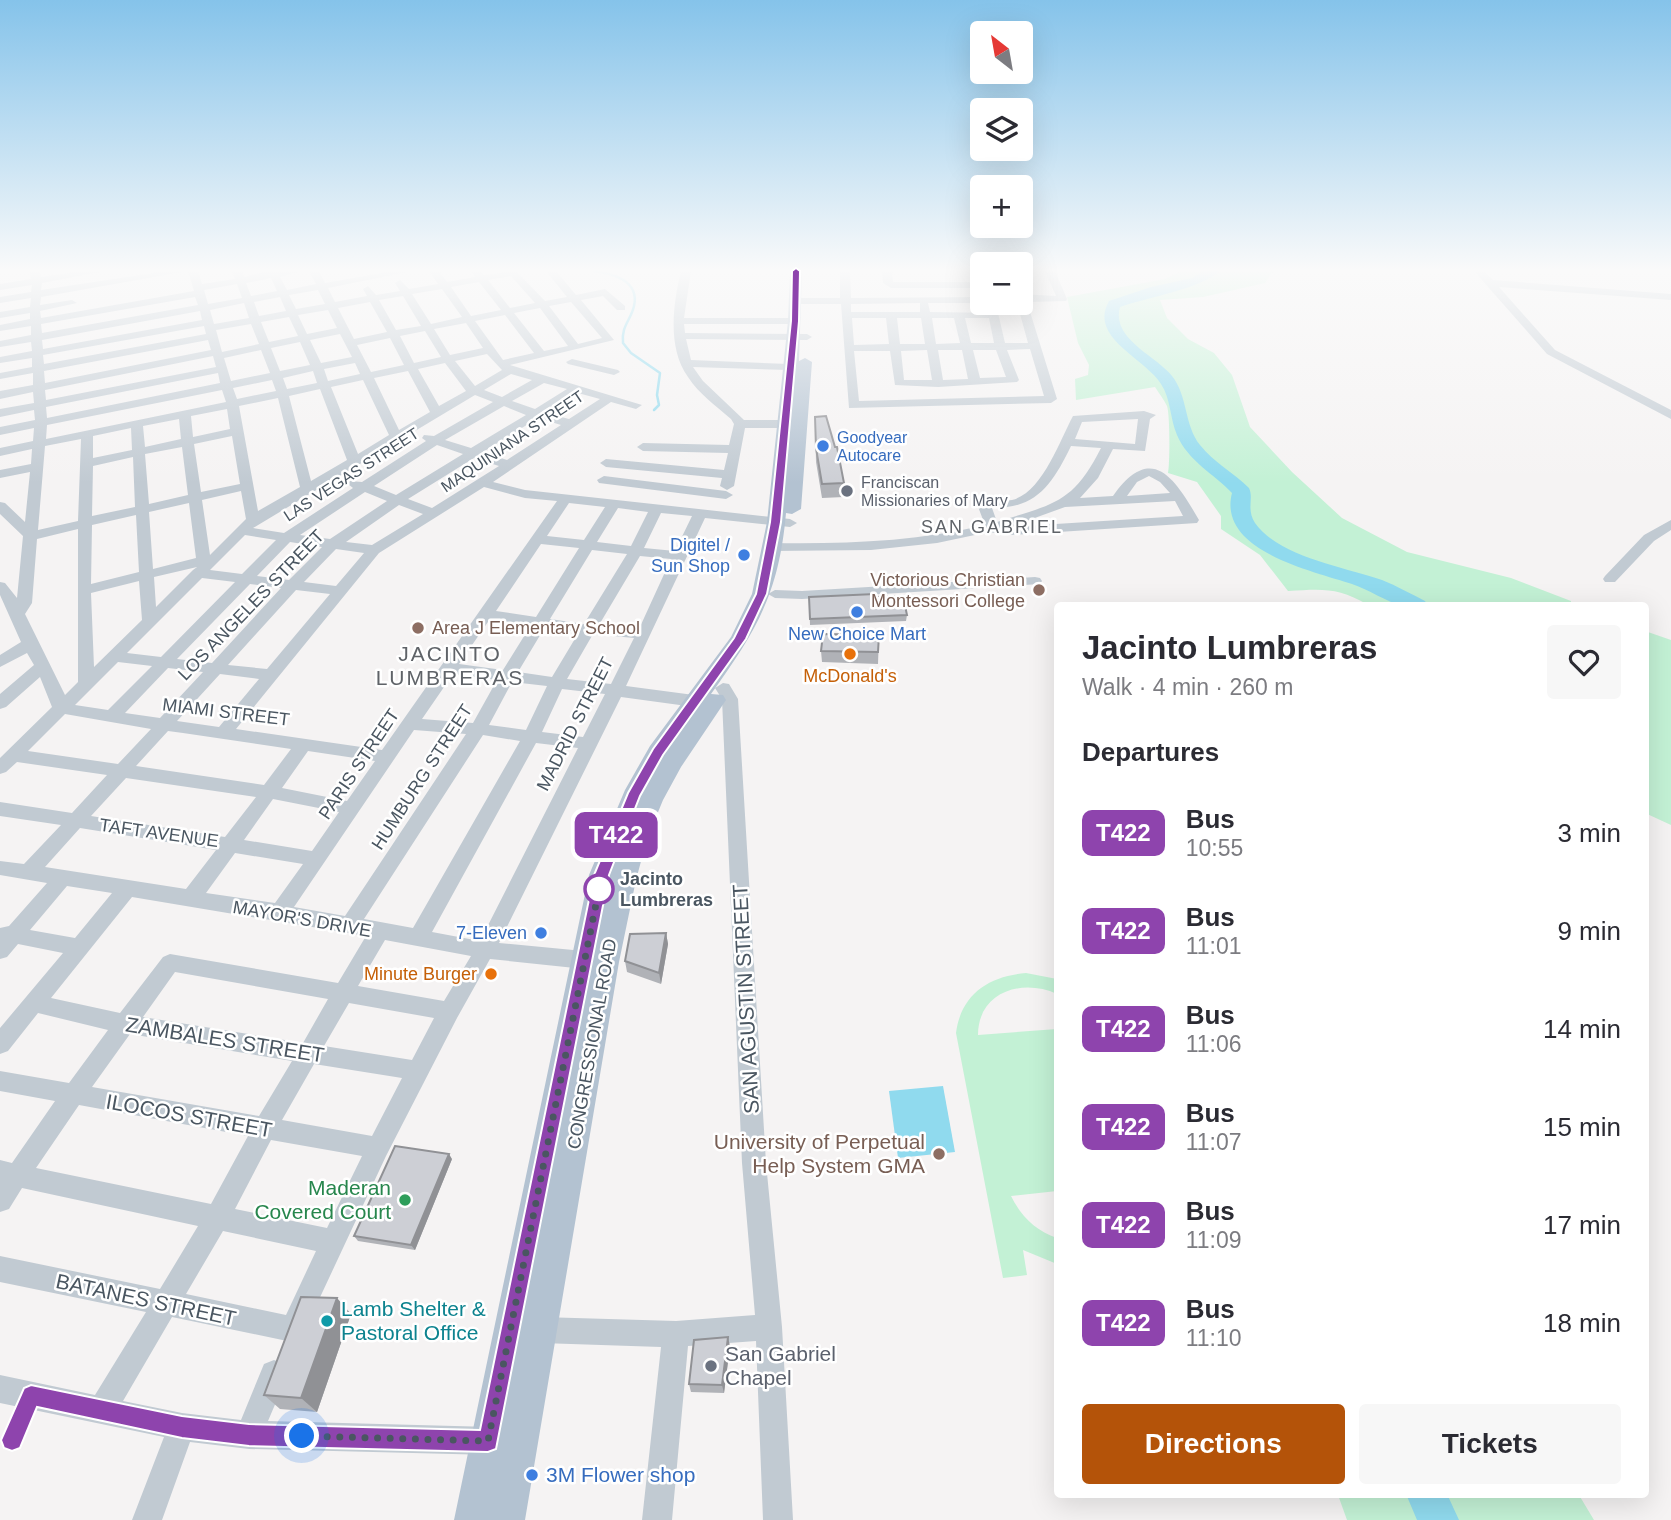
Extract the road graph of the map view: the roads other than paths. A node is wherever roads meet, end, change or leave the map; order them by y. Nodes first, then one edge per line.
1 (37, 342) edge
2 (98, 342) edge
3 (148, 342) edge
4 (166, 342) edge
5 (214, 342) edge
6 (263, 342) edge
7 (284, 342) edge
8 (305, 342) edge
9 (356, 342) edge
10 (397, 342) edge
11 (437, 342) edge
12 (484, 342) edge
13 (531, 342) edge
14 (571, 342) edge
15 (600, 342) edge
16 (682, 342) edge
17 (796, 342) edge
18 (797, 342) edge
19 (848, 342) edge
20 (893, 342) edge
21 (929, 342) edge
22 (965, 342) edge
23 (999, 342) edge
24 (1032, 342) edge
25 (1542, 342) edge
26 (350, 343) joint
27 (265, 346) junction
28 (1033, 346) junction
29 (149, 347) junction
30 (575, 347) junction
31 (893, 347) junction
32 (930, 347) junction
33 (966, 347) junction
34 (1000, 347) junction
35 (848, 348) junction
36 (490, 350) junction
37 (38, 353) junction
38 (218, 354) junction
39 (541, 355) junction
40 (358, 359) junction
41 (0, 360) edge
42 (448, 360) junction
43 (572, 362) dead end
44 (687, 363) junction
45 (154, 364) junction
46 (317, 367) junction
47 (505, 367) junction
48 (39, 368) junction
49 (412, 368) junction
50 (789, 368) junction
51 (223, 369) junction
52 (0, 376) edge
53 (277, 376) junction
54 (367, 376) junction
55 (544, 378) junction
56 (158, 382) junction
57 (975, 383) junction
58 (323, 384) junction
59 (938, 384) junction
60 (227, 386) junction
61 (40, 387) junction
62 (472, 390) junction
63 (581, 390) junction
64 (283, 394) junction
65 (0, 395) edge
66 (610, 397) junction
67 (160, 399) junction
68 (502, 401) junction
69 (232, 403) junction
70 (40, 405) junction
71 (636, 405) dead end
72 (184, 412) junction
73 (436, 412) junction
74 (0, 413) edge
75 (533, 414) junction
76 (1671, 415) edge
77 (164, 417) junction
78 (137, 422) junction
79 (41, 423) junction
80 (568, 423) junction
81 (740, 424) junction
82 (792, 424) junction
83 (0, 431) edge
84 (238, 431) junction
85 (87, 433) junction
86 (400, 433) junction
87 (436, 440) junction
88 (189, 441) junction
89 (1068, 442) junction
90 (38, 444) junction
91 (1109, 445) junction
92 (643, 447) dead end
93 (688, 448) junction
94 (735, 449) junction
95 (0, 452) edge
96 (139, 452) junction
97 (470, 453) junction
98 (354, 460) junction
99 (87, 463) junction
100 (606, 463) dead end
101 (508, 465) junction
102 (652, 466) junction
103 (37, 467) junction
104 (677, 468) junction
105 (0, 474) edge
106 (331, 475) junction
107 (729, 475) junction
108 (604, 480) dead end
109 (482, 483) junction
110 (645, 485) junction
111 (247, 486) junction
112 (362, 486) junction
113 (307, 490) junction
114 (726, 495) junction
115 (1177, 497) junction
116 (194, 498) junction
117 (565, 499) junction
118 (397, 500) junction
119 (1117, 500) junction
120 (1062, 503) junction
121 (613, 505) junction
122 (0, 506) edge
123 (142, 509) junction
124 (656, 510) junction
125 (433, 513) junction
126 (699, 515) junction
127 (720, 517) junction
128 (783, 522) junction
129 (86, 523) junction
130 (1671, 524) edge
131 (248, 525) junction
132 (993, 529) junction
133 (30, 536) junction
134 (287, 537) junction
135 (536, 539) junction
136 (333, 544) junction
137 (587, 545) junction
138 (778, 547) junction
139 (374, 550) junction
140 (635, 552) junction
141 (680, 556) junction
142 (201, 567) junction
143 (146, 575) junction
144 (246, 579) junction
145 (1610, 579) dead end
146 (1034, 581) dead end
147 (293, 584) junction
148 (0, 586) edge
149 (84, 590) junction
150 (342, 591) junction
151 (775, 594) junction
152 (486, 614) junction
153 (17, 615) junction
154 (149, 620) junction
155 (542, 622) junction
156 (588, 629) junction
157 (644, 634) junction
158 (30, 644) junction
159 (112, 656) junction
160 (0, 662) edge
161 (165, 664) junction
162 (43, 666) junction
163 (449, 667) junction
164 (217, 668) junction
165 (508, 675) junction
166 (271, 676) junction
167 (86, 682) junction
168 (557, 682) junction
169 (615, 689) junction
170 (711, 697) junction
171 (0, 703) edge
172 (61, 708) junction
173 (111, 717) junction
174 (409, 724) junction
175 (162, 726) junction
176 (478, 729) junction
177 (223, 733) junction
178 (531, 736) junction
179 (305, 743) junction
180 (589, 744) junction
181 (386, 757) junction
182 (7, 762) edge
183 (120, 771) junction
184 (270, 792) junction
185 (351, 808) junction
186 (0, 809) edge
187 (76, 822) junction
188 (231, 844) junction
189 (319, 859) junction
190 (1, 869) edge
191 (28, 873) junction
192 (64, 878) junction
193 (128, 888) junction
194 (191, 898) junction
195 (280, 912) junction
196 (349, 926) junction
197 (379, 932) junction
198 (4, 939) edge
199 (418, 939) junction
200 (78, 947) junction
201 (485, 950) junction
202 (596, 962) junction
203 (345, 992) junction
204 (33, 1003) junction
205 (449, 1011) junction
206 (125, 1024) junction
207 (0, 1044) edge
208 (307, 1054) junction
209 (419, 1071) junction
210 (0, 1081) edge
211 (73, 1095) junction
212 (264, 1129) junction
213 (378, 1148) junction
214 (9, 1174) edge
215 (0, 1200) edge
216 (217, 1217) junction
217 (335, 1242) junction
218 (0, 1269) edge
219 (166, 1304) junction
220 (769, 1327) junction
221 (292, 1329) junction
222 (541, 1330) junction
223 (676, 1334) junction
224 (0, 1389) edge
225 (102, 1410) junction
226 (182, 1427) junction
227 (249, 1435) junction
228 (505, 1441) junction
229 (148, 1520) edge
230 (473, 1520) edge
231 (506, 1520) edge
232 (657, 1520) edge
233 (778, 1520) edge

1 - 37 street
2 - 37 street
3 - 29 street
4 - 29 street
5 - 38 street
6 - 27 street
7 - 27 street
8 - 46 street
9 - 26 street
10 - 49 street
11 - 42 street
12 - 36 street
13 - 39 street
14 - 30 street
15 - 30 street
16 - 44 street
17 - 50 main road, CONGRESSIONAL ROAD
18 - 82 main road, CONGRESSIONAL ROAD
19 - 35 street
20 - 31 street
21 - 32 street
22 - 33 street
23 - 34 street
24 - 28 street
25 - 76 street
26 - 40 street
27 - 38 street
27 - 53 street
28 - 34 street
28 - 35 street
29 - 45 street
29 - 48 street
30 - 39 street
31 - 32 street
31 - 35 street
31 - 59 street
32 - 33 street
32 - 59 street
33 - 34 street
33 - 57 street
34 - 57 street
36 - 42 street
36 - 47 street
37 - 41 street
37 - 48 street
38 - 45 street
38 - 51 street
39 - 47 street
40 - 46 street
40 - 54 street
42 - 49 street
42 - 62 street
43 - 63 street, LOS ANGELES STREET
44 - 50 street
44 - 81 street
45 - 56 street
45 - 61 street
46 - 53 street
46 - 58 street
47 - 55 street
47 - 62 street
48 - 52 street
48 - 61 street
49 - 54 street
49 - 73 street
50 - 82 main road, CONGRESSIONAL ROAD
51 - 56 street
51 - 60 street
53 - 60 street
53 - 64 street
54 - 58 street
54 - 86 street
55 - 63 street
55 - 68 street, LAS VEGAS STREET
56 - 67 street
56 - 70 street
57 - 59 street
58 - 64 street
58 - 98 street
60 - 67 street
60 - 69 street
61 - 65 street
61 - 70 street
62 - 68 street
62 - 73 street
63 - 66 street
63 - 75 street, LOS ANGELES STREET
64 - 69 street
64 - 113 street
66 - 71 street
66 - 80 street, MAQUINIANA STREET
67 - 77 street
67 - 79 street
68 - 75 street
68 - 87 street, LAS VEGAS STREET
69 - 72 street
69 - 84 street
70 - 74 street
70 - 79 street
72 - 77 street
72 - 88 street
73 - 86 street
75 - 80 street
75 - 97 street, LOS ANGELES STREET
77 - 78 street
78 - 85 street
78 - 96 street
79 - 83 street
79 - 90 street
80 - 101 street, MAQUINIANA STREET
81 - 82 street
81 - 94 street
82 - 128 main road, CONGRESSIONAL ROAD
84 - 88 street
84 - 111 street
85 - 90 street
85 - 99 street
86 - 87 street
86 - 98 street
87 - 97 street
87 - 112 street, LAS VEGAS STREET
88 - 96 street
88 - 116 street
89 - 91 street
89 - 91 street
89 - 132 street
90 - 95 street
90 - 103 street
91 - 120 street
92 - 93 street
93 - 94 street
93 - 104 street
94 - 107 street
96 - 99 street
96 - 123 street
97 - 101 street
97 - 118 street, LOS ANGELES STREET
98 - 106 street
99 - 129 street
100 - 102 street
101 - 109 street, MAQUINIANA STREET
102 - 104 street
102 - 110 street
103 - 105 street
103 - 133 street
104 - 107 street
106 - 112 street, MAQUINIANA STREET
106 - 113 street
107 - 114 street
108 - 110 street
109 - 117 street
109 - 125 street, MAQUINIANA STREET
110 - 114 street
111 - 116 street
111 - 131 street
112 - 118 street, MAQUINIANA STREET
112 - 134 street, LAS VEGAS STREET
113 - 131 street
114 - 127 street
115 - 119 street
115 - 119 street
115 - 132 street
116 - 123 street
116 - 142 street
117 - 121 street
117 - 135 street, PARIS STREET
118 - 125 street, MAQUINIANA STREET
118 - 136 street, LOS ANGELES STREET
119 - 120 street
120 - 132 street
121 - 124 street
121 - 137 street, HUMBURG STREET
122 - 133 street
123 - 129 street
123 - 143 street
124 - 126 street
124 - 140 street
125 - 139 street, MAQUINIANA STREET
126 - 127 street
126 - 141 street, MADRID STREET
127 - 128 street
128 - 138 main road, CONGRESSIONAL ROAD
129 - 133 street
129 - 149 street
130 - 145 street
131 - 134 street
131 - 142 street
132 - 138 street
133 - 153 street
134 - 136 street
134 - 144 street, LAS VEGAS STREET
135 - 137 street
135 - 152 street, PARIS STREET
136 - 139 street
136 - 147 street, LOS ANGELES STREET
137 - 140 street
137 - 155 street, HUMBURG STREET
138 - 151 main road, CONGRESSIONAL ROAD
138 - 170 main road, CONGRESSIONAL ROAD
139 - 150 street, MAQUINIANA STREET
140 - 141 street
140 - 156 street
141 - 157 street, MADRID STREET
142 - 143 street
142 - 144 street
142 - 154 street
143 - 149 street
143 - 154 street
144 - 147 street
144 - 161 street, LAS VEGAS STREET
146 - 151 street
147 - 150 street
147 - 164 street, LOS ANGELES STREET
148 - 153 street
149 - 167 street
150 - 166 street, MAQUINIANA STREET
151 - 170 main road, CONGRESSIONAL ROAD
152 - 155 street
152 - 163 street, PARIS STREET
153 - 158 street
154 - 159 street
155 - 156 street
155 - 165 street, HUMBURG STREET
156 - 157 street
156 - 168 street
157 - 169 street, MADRID STREET
158 - 160 street
158 - 162 street
159 - 161 street
159 - 167 street
161 - 164 street
161 - 173 street, LAS VEGAS STREET
162 - 171 street
162 - 172 street
163 - 165 street
163 - 174 street, PARIS STREET
164 - 166 street
164 - 175 street, LOS ANGELES STREET
165 - 168 street
165 - 176 street, HUMBURG STREET
166 - 177 street, MAQUINIANA STREET
167 - 172 street
168 - 169 street
168 - 178 street
169 - 170 street
169 - 180 street, MADRID STREET
170 - 202 main road, CONGRESSIONAL ROAD
170 - 220 street, SAN AGUSTIN STREET
172 - 173 street, MIAMI STREET
172 - 182 street
173 - 175 street, MIAMI STREET
174 - 176 street
174 - 181 street, PARIS STREET
175 - 177 street, MIAMI STREET
175 - 183 street, LOS ANGELES STREET
176 - 178 street
176 - 196 street, HUMBURG STREET
177 - 179 street, MIAMI STREET
178 - 180 street
178 - 199 street
179 - 181 street, MIAMI STREET
179 - 184 street
180 - 201 street, MADRID STREET
181 - 185 street, PARIS STREET
182 - 183 street
183 - 184 street
183 - 187 street, LOS ANGELES STREET
184 - 185 street
184 - 188 street
185 - 189 street, PARIS STREET
186 - 187 street, TAFT AVENUE
187 - 188 street, TAFT AVENUE
187 - 191 street, LOS ANGELES STREET
188 - 189 street, TAFT AVENUE
188 - 194 street
189 - 195 street, PARIS STREET
190 - 191 street, MAYOR'S DRIVE
191 - 192 street, MAYOR'S DRIVE
192 - 193 street, MAYOR'S DRIVE
192 - 198 street
193 - 194 street, MAYOR'S DRIVE
193 - 200 street
194 - 195 street, MAYOR'S DRIVE
195 - 196 street, MAYOR'S DRIVE
196 - 197 street, MAYOR'S DRIVE
197 - 199 street, MAYOR'S DRIVE
197 - 203 street
198 - 200 street
199 - 201 street, MAYOR'S DRIVE
200 - 204 street
201 - 202 street, MAYOR'S DRIVE
201 - 205 street
202 - 222 main road, CONGRESSIONAL ROAD
202 - 228 main road, CONGRESSIONAL ROAD
203 - 205 street
203 - 206 street
203 - 208 street
204 - 206 street, ZAMBALES STREET
204 - 207 street
205 - 209 street
206 - 208 street, ZAMBALES STREET
206 - 211 street
208 - 209 street, ZAMBALES STREET
208 - 212 street
209 - 213 street
210 - 211 street, ILOCOS STREET
211 - 212 street, ILOCOS STREET
211 - 214 street
212 - 213 street, ILOCOS STREET
212 - 216 street
213 - 217 street
214 - 215 street
214 - 216 street
216 - 217 street
216 - 219 street
217 - 221 street
218 - 219 street, BATANES STREET
219 - 221 street, BATANES STREET
219 - 225 street
220 - 223 street
220 - 233 street, SAN AGUSTIN STREET
221 - 227 street
222 - 223 street
222 - 228 main road, CONGRESSIONAL ROAD
223 - 232 street
224 - 225 street
225 - 226 street
226 - 227 street
226 - 229 street
227 - 228 street
228 - 230 main road, CONGRESSIONAL ROAD
228 - 231 main road, CONGRESSIONAL ROAD

